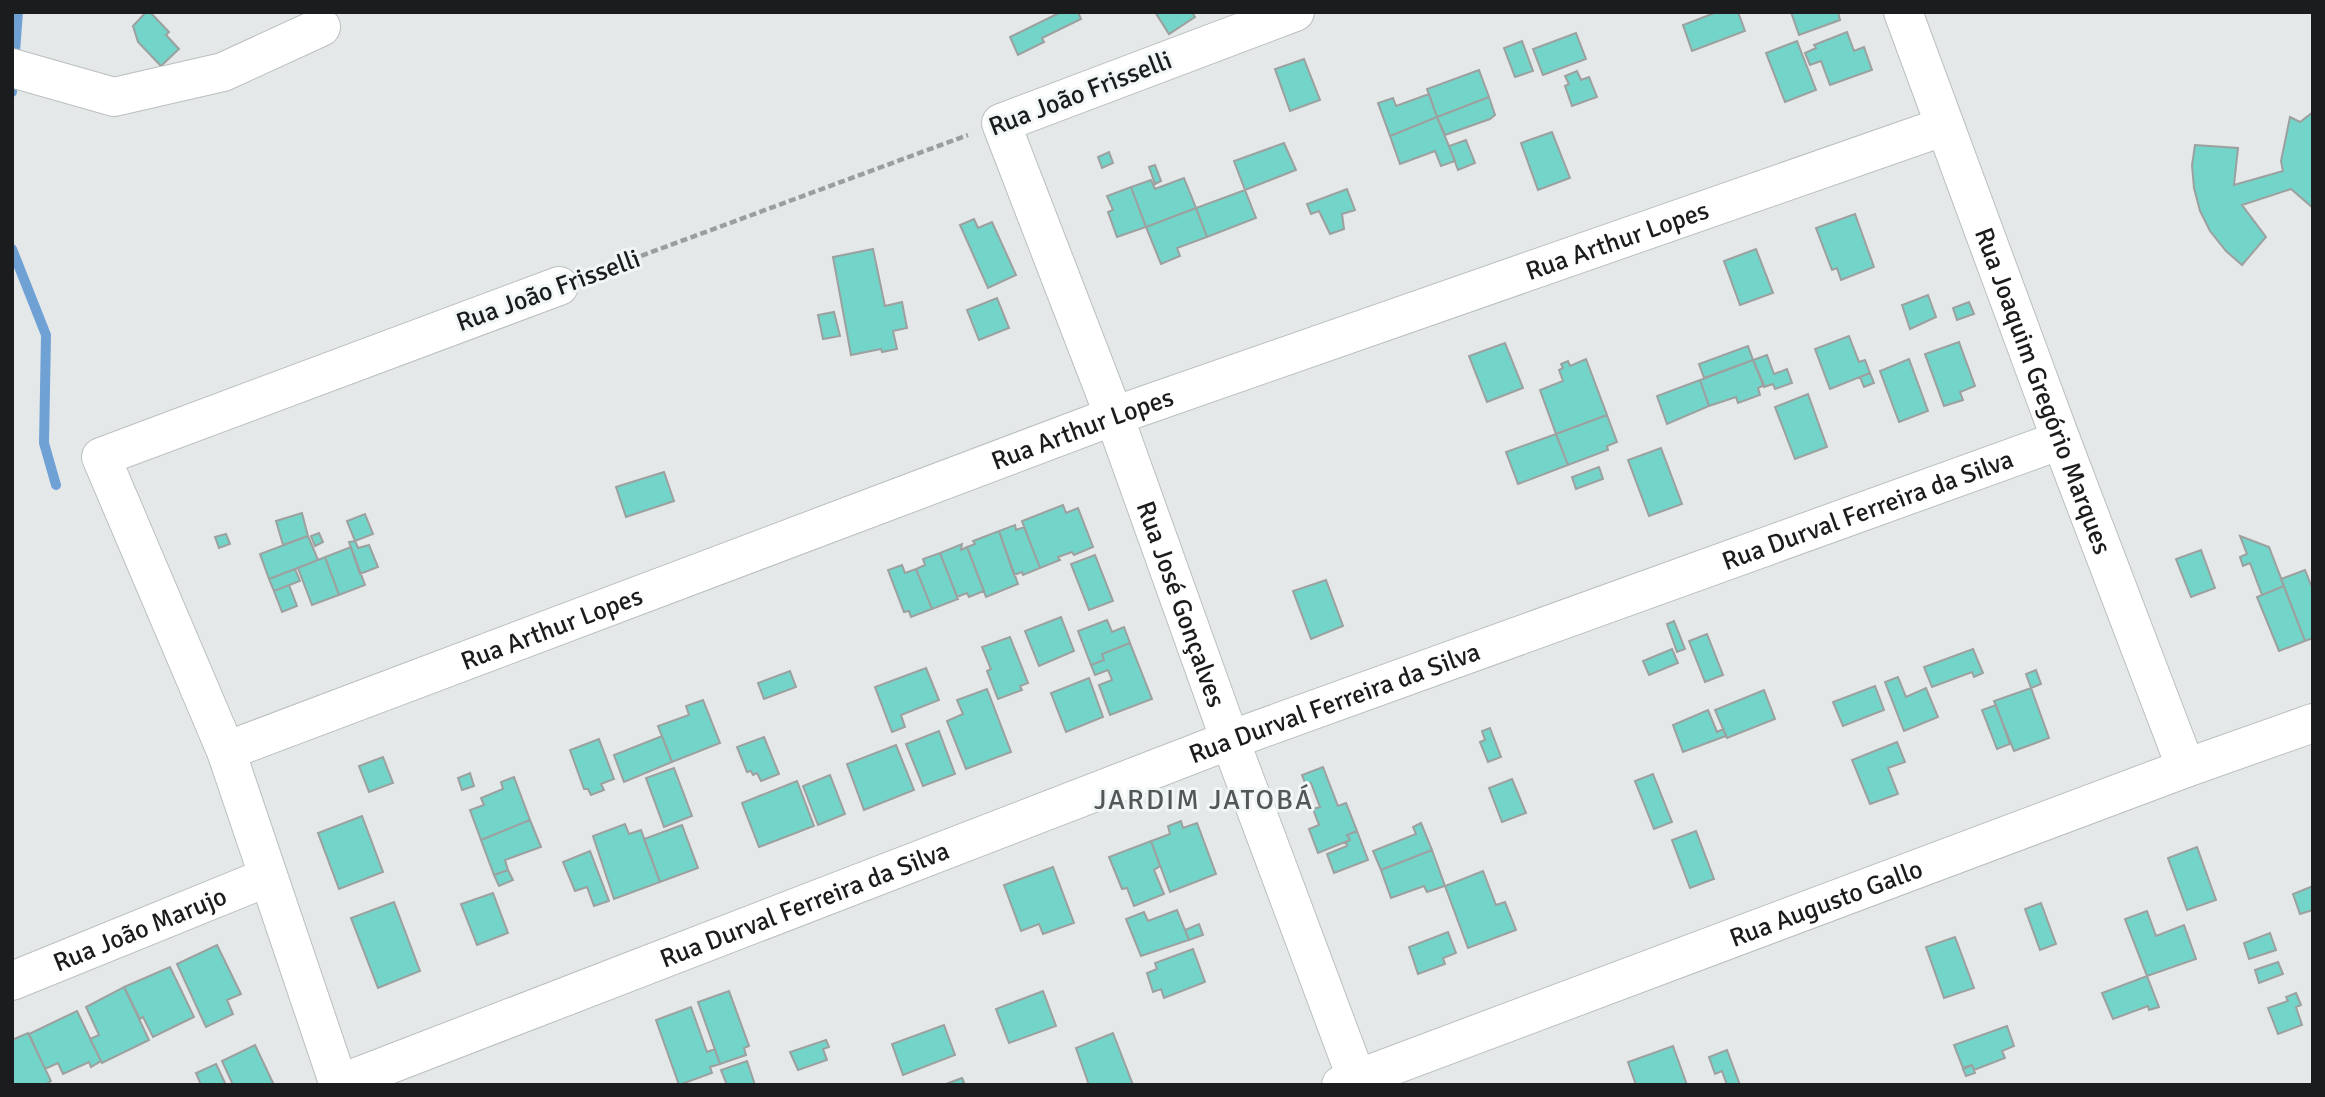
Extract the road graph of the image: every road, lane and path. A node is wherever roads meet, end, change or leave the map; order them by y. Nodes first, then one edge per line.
1 (1295, 12) edge
2 (1903, 12) edge
3 (321, 27) dead end
4 (12, 68) edge
5 (1001, 123) junction
6 (1945, 126) junction
7 (559, 286) joint
8 (1114, 416) junction
9 (2061, 440) junction
10 (2313, 723) edge
11 (1230, 740) junction
12 (226, 751) junction
13 (2186, 768) junction
14 (268, 877) junction
15 (12, 981) edge
16 (1352, 1083) edge
17 (339, 1085) edge

1 - 5 street, Rua João Frisselli
2 - 6 street, Rua Joaquim Gregório Marques
3 - 4 street
5 - 7 path, Rua João Frisselli
5 - 8 street, Rua José Gonçalves
6 - 8 street, Rua Arthur Lopes
6 - 9 street, Rua Joaquim Gregório Marques
7 - 12 street, Rua João Frisselli
8 - 11 street, Rua José Gonçalves
8 - 12 street, Rua Arthur Lopes
9 - 11 street, Rua Durval Ferreira da Silva
9 - 13 street, Rua Joaquim Gregório Marques
10 - 13 street, Rua Augusto Gallo
11 - 16 street, Rua José Gonçalves
11 - 17 street, Rua Durval Ferreira da Silva
12 - 14 street
13 - 16 street, Rua Augusto Gallo
14 - 15 street, Rua João Marujo
14 - 17 street

